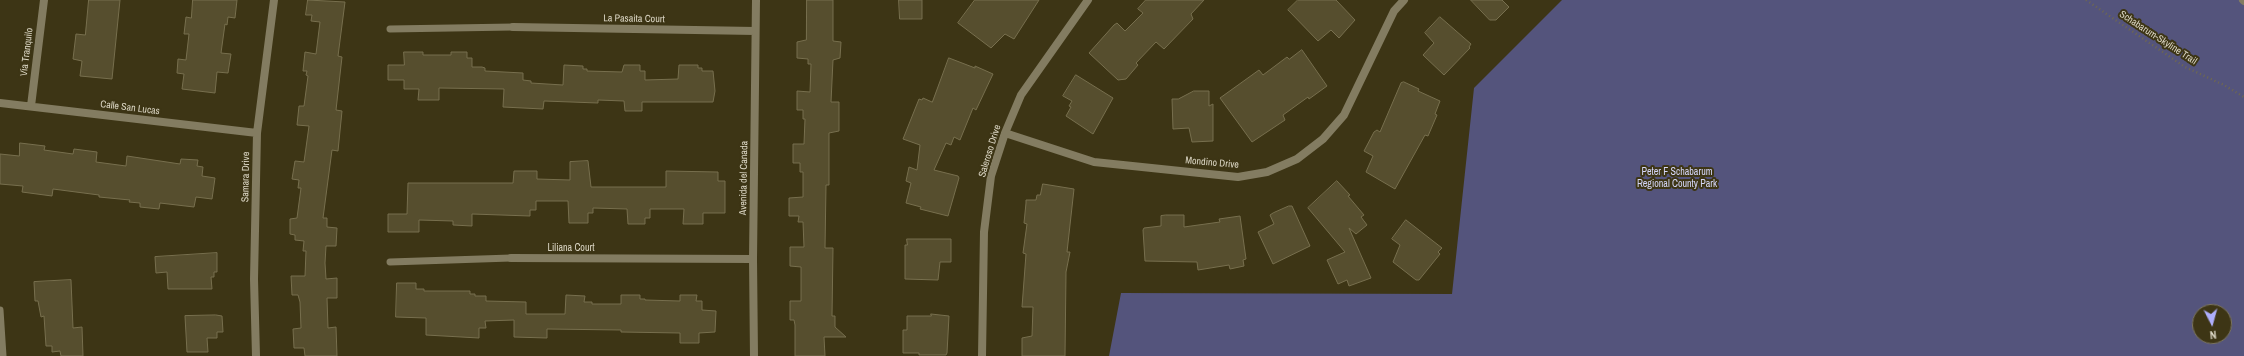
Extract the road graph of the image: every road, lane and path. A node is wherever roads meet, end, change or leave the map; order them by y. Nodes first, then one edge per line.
1 (44, 0) edge
2 (274, 0) edge
3 (756, 0) edge
4 (1088, 0) edge
5 (1404, 0) edge
6 (2086, 0) edge
7 (513, 27) joint
8 (390, 29) dead end
9 (755, 31) junction
10 (2244, 97) edge
11 (0, 103) edge
12 (31, 106) junction
13 (257, 133) junction
14 (1005, 133) junction
15 (511, 258) joint
16 (753, 258) junction
17 (390, 262) dead end
18 (0, 310) edge
19 (3, 356) edge
20 (256, 356) edge
21 (754, 356) edge
22 (982, 356) edge

1 - 12 street, Via Tranquilo
2 - 13 street, Samara Drive
3 - 9 street, Avenida del Canada
4 - 14 street, Saleroso Drive
5 - 14 street, Mondino Drive
6 - 10 path, Schabarum-Skyline Trail
7 - 8 lane
7 - 9 street, La Pasaita Court
9 - 16 street, Avenida del Canada
11 - 12 street, Calle San Lucas
12 - 13 street, Calle San Lucas
13 - 20 street, Samara Drive
14 - 22 street, Saleroso Drive
15 - 16 street, Liliana Court
15 - 17 lane, Liliana Court
16 - 21 street, Avenida del Canada
18 - 19 lane

